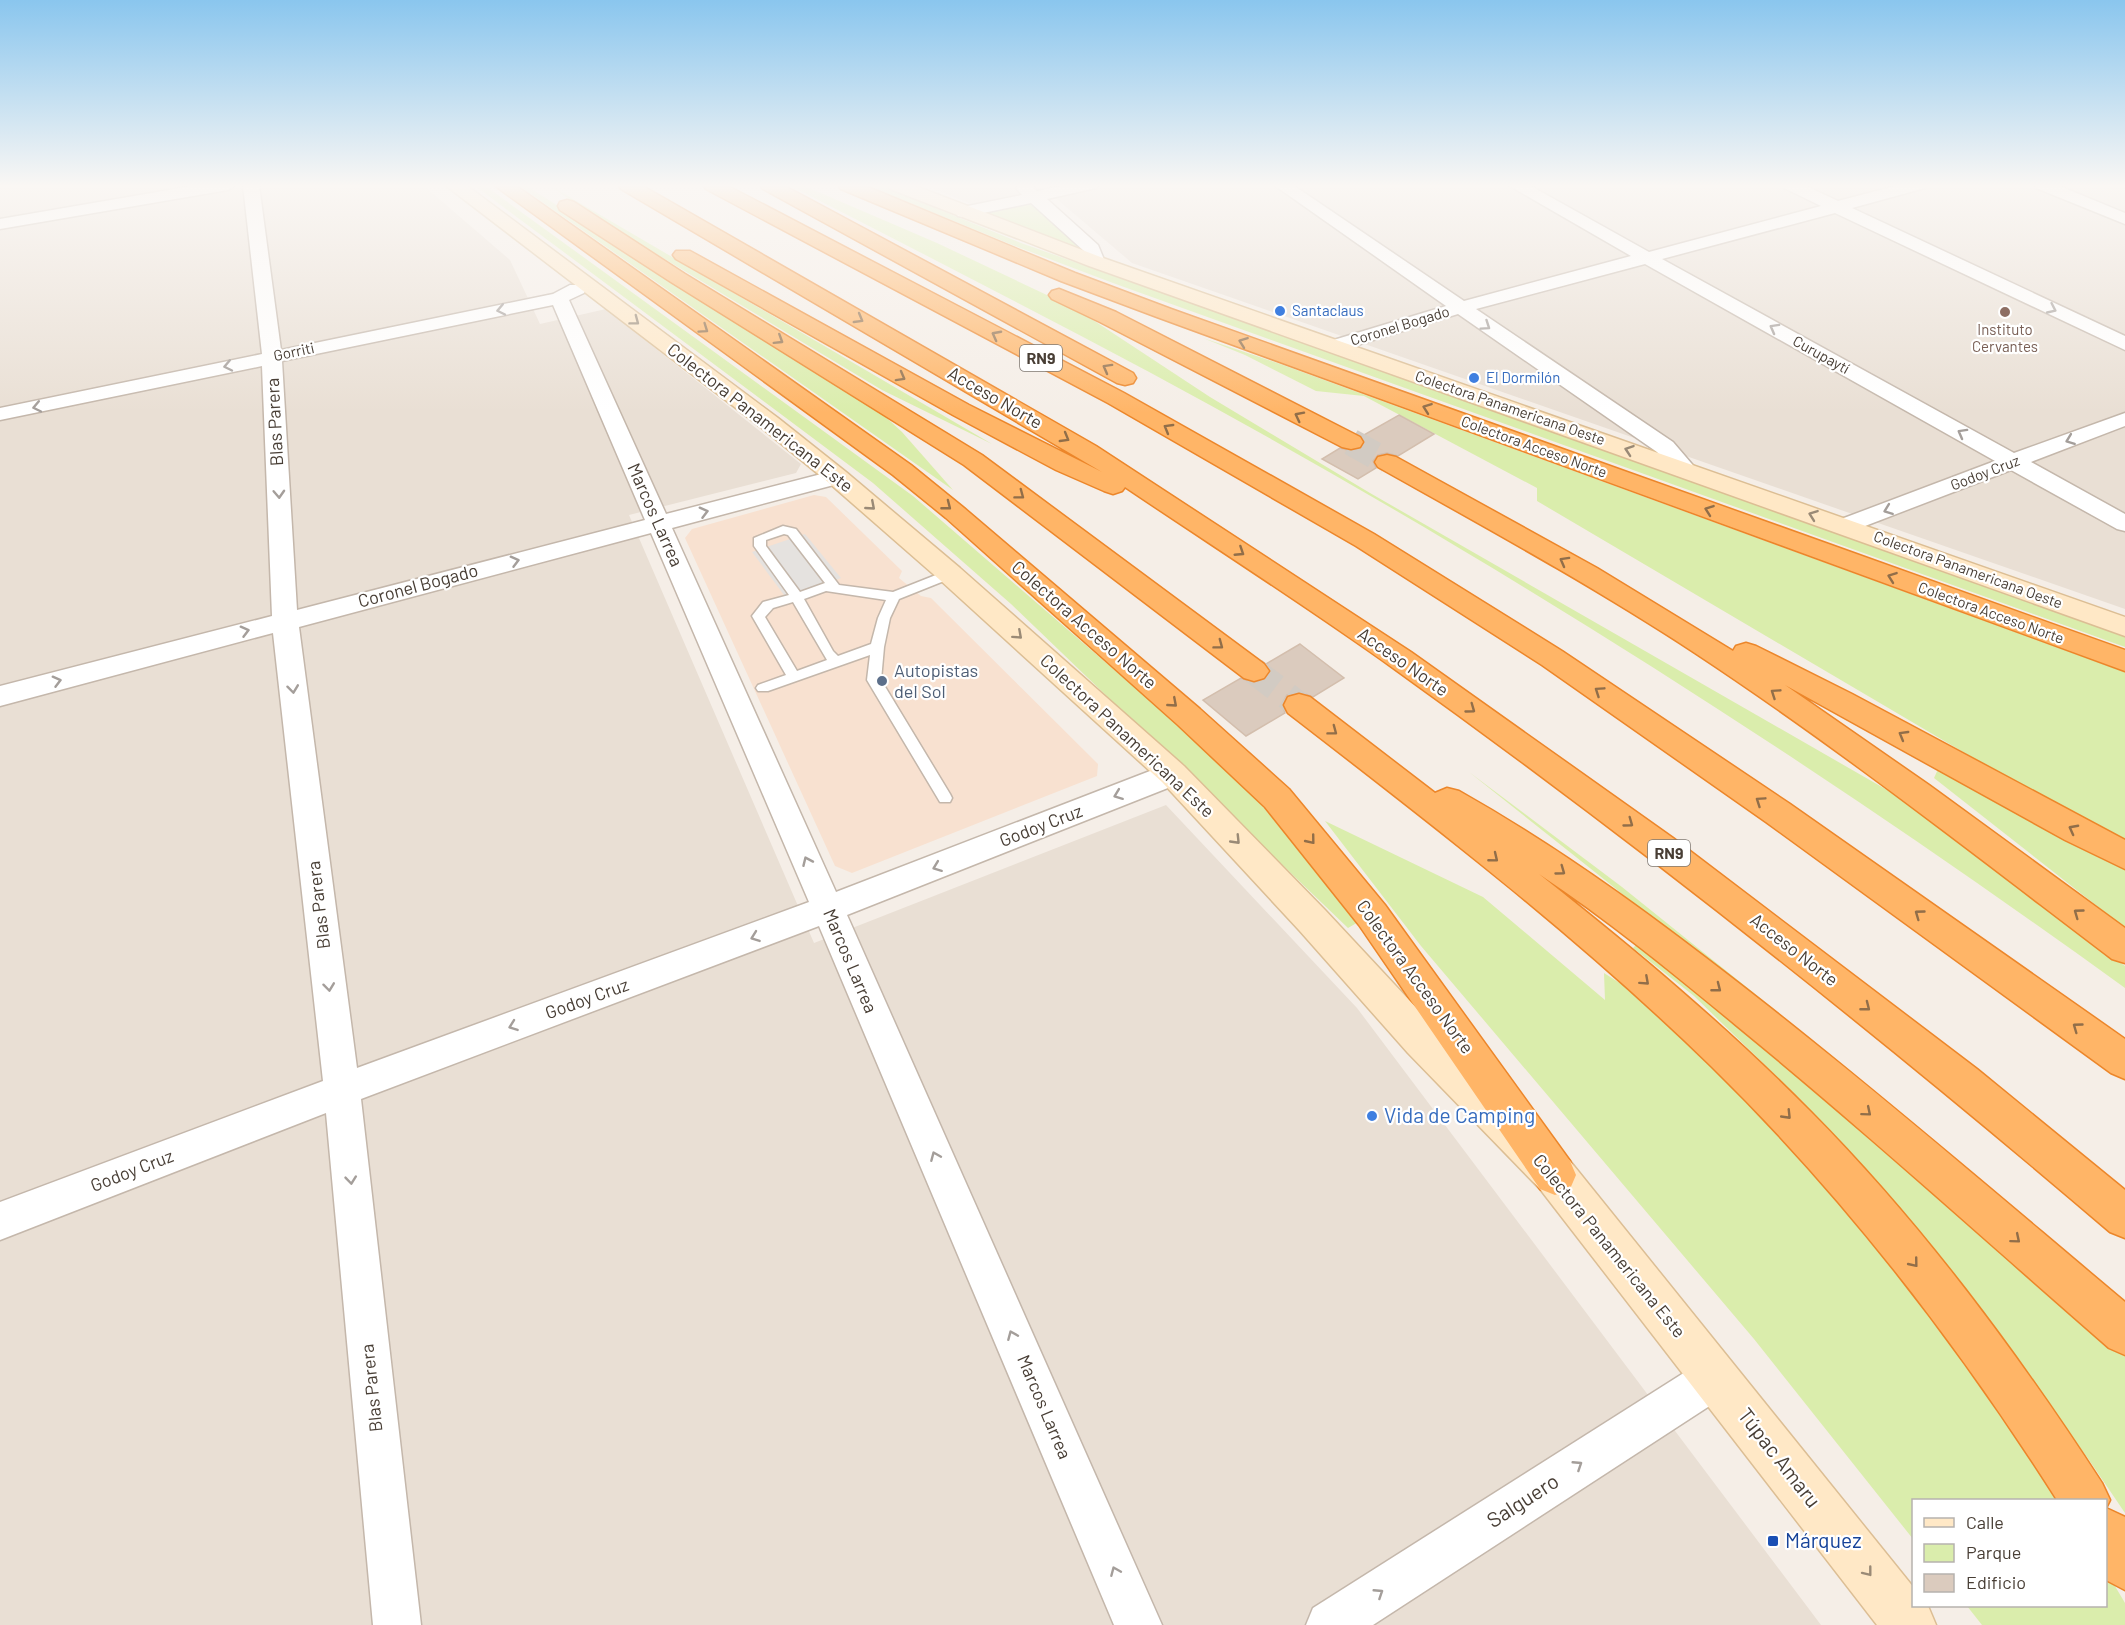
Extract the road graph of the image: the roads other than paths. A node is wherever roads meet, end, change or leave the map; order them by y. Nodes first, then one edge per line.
1 (260, 261) edge
2 (539, 261) edge
3 (610, 261) edge
4 (652, 261) edge
5 (693, 261) edge
6 (758, 261) edge
7 (856, 261) edge
8 (911, 261) edge
9 (985, 261) edge
10 (1025, 261) edge
11 (1092, 261) edge
12 (1391, 261) edge
13 (1632, 261) edge
14 (1653, 261) edge
15 (1949, 261) edge
16 (1095, 262) joint
17 (1022, 279) dead end
18 (1044, 288) dead end
19 (573, 291) junction
20 (1459, 308) junction
21 (2125, 344) edge
22 (1334, 346) junction
23 (272, 357) junction
24 (0, 414) edge
25 (2125, 419) edge
26 (1351, 442) tunnel mouth
27 (1387, 462) tunnel mouth
28 (2013, 462) junction
29 (1686, 470) junction
30 (837, 477) junction
31 (1191, 520) junction
32 (659, 524) junction
33 (2125, 524) edge
34 (1844, 526) junction
35 (1365, 540) junction
36 (950, 574) junction
37 (835, 588) junction
38 (1615, 590) junction
39 (894, 596) junction
40 (797, 597) junction
41 (285, 621) junction
42 (2125, 627) edge
43 (877, 647) junction
44 (2125, 661) edge
45 (836, 663) junction
46 (1254, 670) tunnel mouth
47 (794, 677) junction
48 (763, 688) dead end
49 (0, 696) edge
50 (1299, 705) tunnel mouth
51 (1366, 756) junction
52 (1173, 774) junction
53 (945, 798) dead end
54 (2125, 856) edge
55 (828, 909) junction
56 (2125, 948) edge
57 (2125, 1061) edge
58 (342, 1090) junction
59 (1555, 1175) junction
60 (2125, 1217) edge
61 (0, 1221) edge
62 (2125, 1332) edge
63 (1716, 1377) junction
64 (2084, 1499) edge
65 (2107, 1535) edge
66 (2125, 1565) edge
67 (397, 1625) edge
68 (1138, 1625) edge
69 (1330, 1625) edge
70 (1910, 1625) edge

1 - 23 street, Blas Parera
2 - 19 street, Colectora Panamericana Este
3 -> 59 highway, Colectora Acceso Norte
4 -> 46 highway
5 -> 31 highway
6 -> 31 highway, Acceso Norte / RN9
35 -> 7 highway, RN9
35 -> 8 highway
9 - 17 highway
44 -> 10 highway, Colectora Acceso Norte
11 - 16 street, Colectora Panamericana Oeste
12 - 20 street
13 - 20 street, Coronel Bogado
28 -> 14 street, Curupaytí
15 -> 21 street
16 - 22 street, Colectora Panamericana Oeste
26 -> 18 highway
19 -> 23 street, Gorriti
19 -> 30 street, Colectora Panamericana Este
19 - 32 street, Marcos Larrea
20 - 22 street, Coronel Bogado
20 -> 29 street
29 -> 22 street, Colectora Panamericana Oeste
23 -> 24 street, Gorriti
23 -> 41 street, Blas Parera
25 -> 28 street, Godoy Cruz
38 -> 27 highway
28 - 33 street, Curupaytí
28 -> 34 street, Godoy Cruz
34 -> 29 street, Colectora Panamericana Oeste
32 -> 30 street, Coronel Bogado
30 -> 36 street, Colectora Panamericana Este
31 -> 60 highway, Acceso Norte / RN9
41 -> 32 street, Coronel Bogado
55 -> 32 street, Marcos Larrea
34 - 42 street, Colectora Panamericana Oeste
57 -> 35 highway, RN9
36 - 39 lane
36 -> 52 street, Colectora Panamericana Este
37 - 39 lane
37 - 40 lane
37 - 40 lane
54 -> 38 highway
56 -> 38 highway
39 - 43 lane
40 - 45 lane
40 - 47 lane
49 -> 41 street, Coronel Bogado
41 -> 58 street, Blas Parera
43 - 45 lane
43 - 53 lane
45 - 47 lane
47 - 48 lane
50 -> 51 highway
51 -> 62 highway
51 -> 64 highway
52 -> 55 street, Godoy Cruz
52 -> 59 street, Colectora Panamericana Este
55 -> 58 street, Godoy Cruz
68 -> 55 street, Marcos Larrea
58 - 61 street, Godoy Cruz
58 -> 67 street, Blas Parera
59 - 63 street, Colectora Panamericana Este
69 -> 63 street, Salguero
63 -> 70 street, Túpac Amaru
65 - 66 highway

